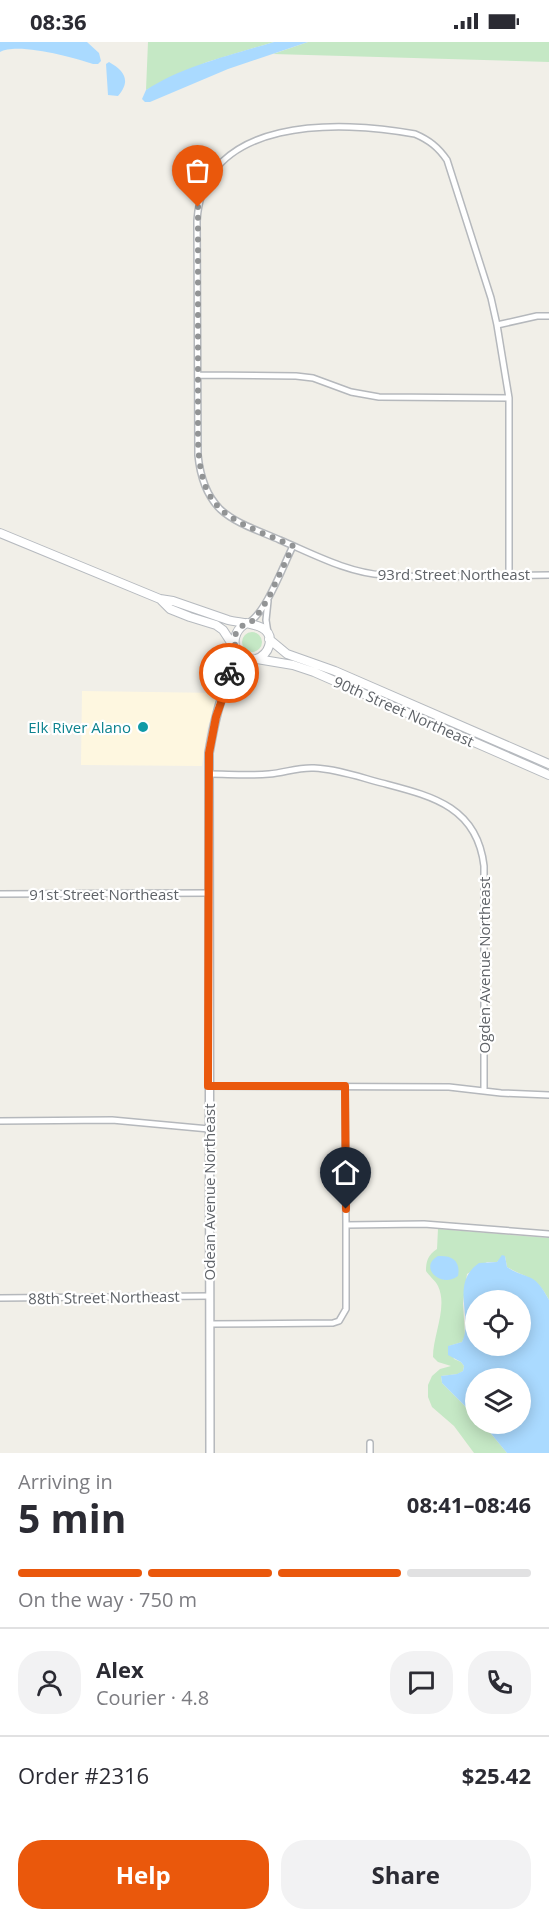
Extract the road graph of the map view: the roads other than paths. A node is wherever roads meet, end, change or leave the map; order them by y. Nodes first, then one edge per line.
1 (549, 316) edge
2 (497, 325) junction
3 (198, 375) junction
4 (509, 398) junction
5 (0, 533) edge
6 (293, 546) junction
7 (509, 575) junction
8 (549, 575) edge
9 (160, 599) junction
10 (268, 599) junction
11 (247, 623) junction
12 (269, 638) junction
13 (235, 649) junction
14 (254, 659) junction
15 (228, 682) junction
16 (549, 764) edge
17 (208, 774) junction
18 (549, 775) edge
19 (208, 893) junction
20 (0, 894) edge
21 (208, 1086) junction
22 (345, 1086) junction
23 (484, 1091) junction
24 (549, 1095) edge
25 (0, 1121) edge
26 (208, 1129) junction
27 (346, 1225) junction
28 (549, 1234) edge
29 (209, 1296) junction
30 (0, 1298) edge
31 (210, 1324) junction
32 (370, 1443) dead end
33 (210, 1453) edge
34 (370, 1453) edge

1 - 2 street
2 - 3 street
2 - 4 street
3 - 4 street
3 - 6 street
4 - 7 street
5 - 9 main road
6 - 7 street, 93rd Street Northeast
6 - 10 street
7 - 8 street, 93rd Street Northeast
9 - 11 main road
9 - 13 main road
10 - 11 street
10 - 12 street
11 - 12 main road
11 - 13 main road
12 - 14 main road
12 - 16 main road, 90th Street Northeast
13 - 14 main road
13 - 15 street, Odean Avenue Northeast
14 - 15 street, Odean Avenue Northeast
14 - 18 main road, 90th Street Northeast
15 - 17 street, Odean Avenue Northeast
17 - 19 street, Odean Avenue Northeast
17 - 23 street, Ogden Avenue Northeast
19 - 20 street, 91st Street Northeast
19 - 21 street, Odean Avenue Northeast
21 - 22 street
21 - 26 street, Odean Avenue Northeast
22 - 23 street
22 - 27 street
23 - 24 street
25 - 26 street
26 - 29 street, Odean Avenue Northeast
27 - 28 street
27 - 31 street
29 - 30 street, 88th Street Northeast
29 - 31 street, Odean Avenue Northeast
31 - 33 street, Odean Avenue Northeast
32 - 34 street

